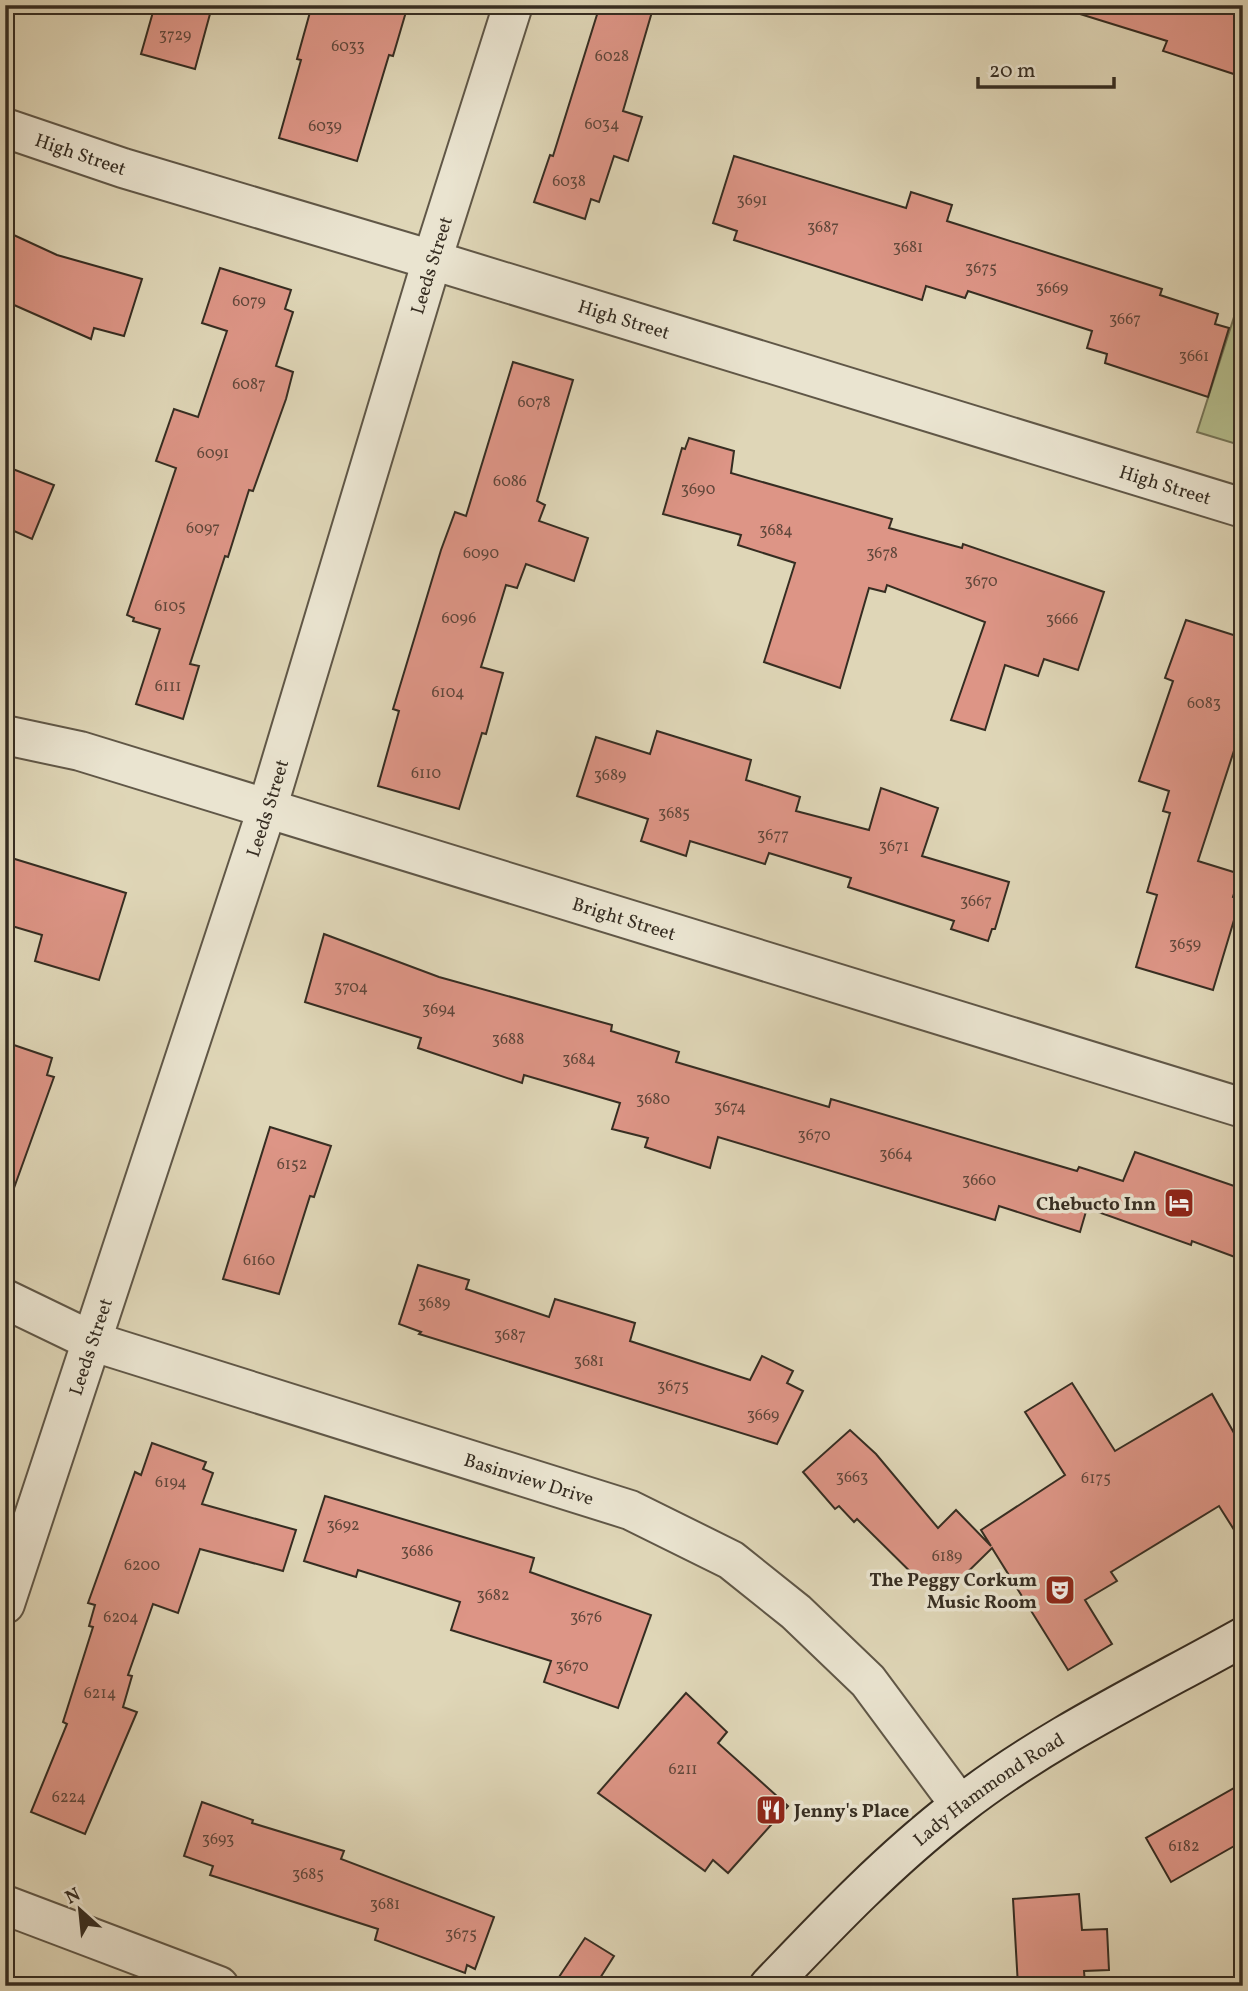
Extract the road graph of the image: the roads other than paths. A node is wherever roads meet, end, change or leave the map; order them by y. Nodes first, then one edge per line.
1 (513, 5) edge
2 (5, 128) edge
3 (432, 260) junction
4 (1243, 508) edge
5 (5, 734) edge
6 (267, 809) junction
7 (1242, 1108) edge
8 (5, 1299) edge
9 (94, 1342) junction
10 (5, 1604) edge
11 (1243, 1637) edge
12 (960, 1805) junction
13 (5, 1905) edge
14 (219, 1986) edge
15 (769, 1986) edge

1 - 3 street, Leeds Street
2 - 3 street, High Street
3 - 4 street, High Street
3 - 6 street, Leeds Street
5 - 6 street, Bright Street
6 - 7 street, Bright Street
6 - 9 street, Leeds Street
8 - 9 street, Basinview Drive
9 - 10 street, Leeds Street
9 - 12 street, Basinview Drive
11 - 12 street, Lady Hammond Road
12 - 15 street, Lady Hammond Road
13 - 14 street

